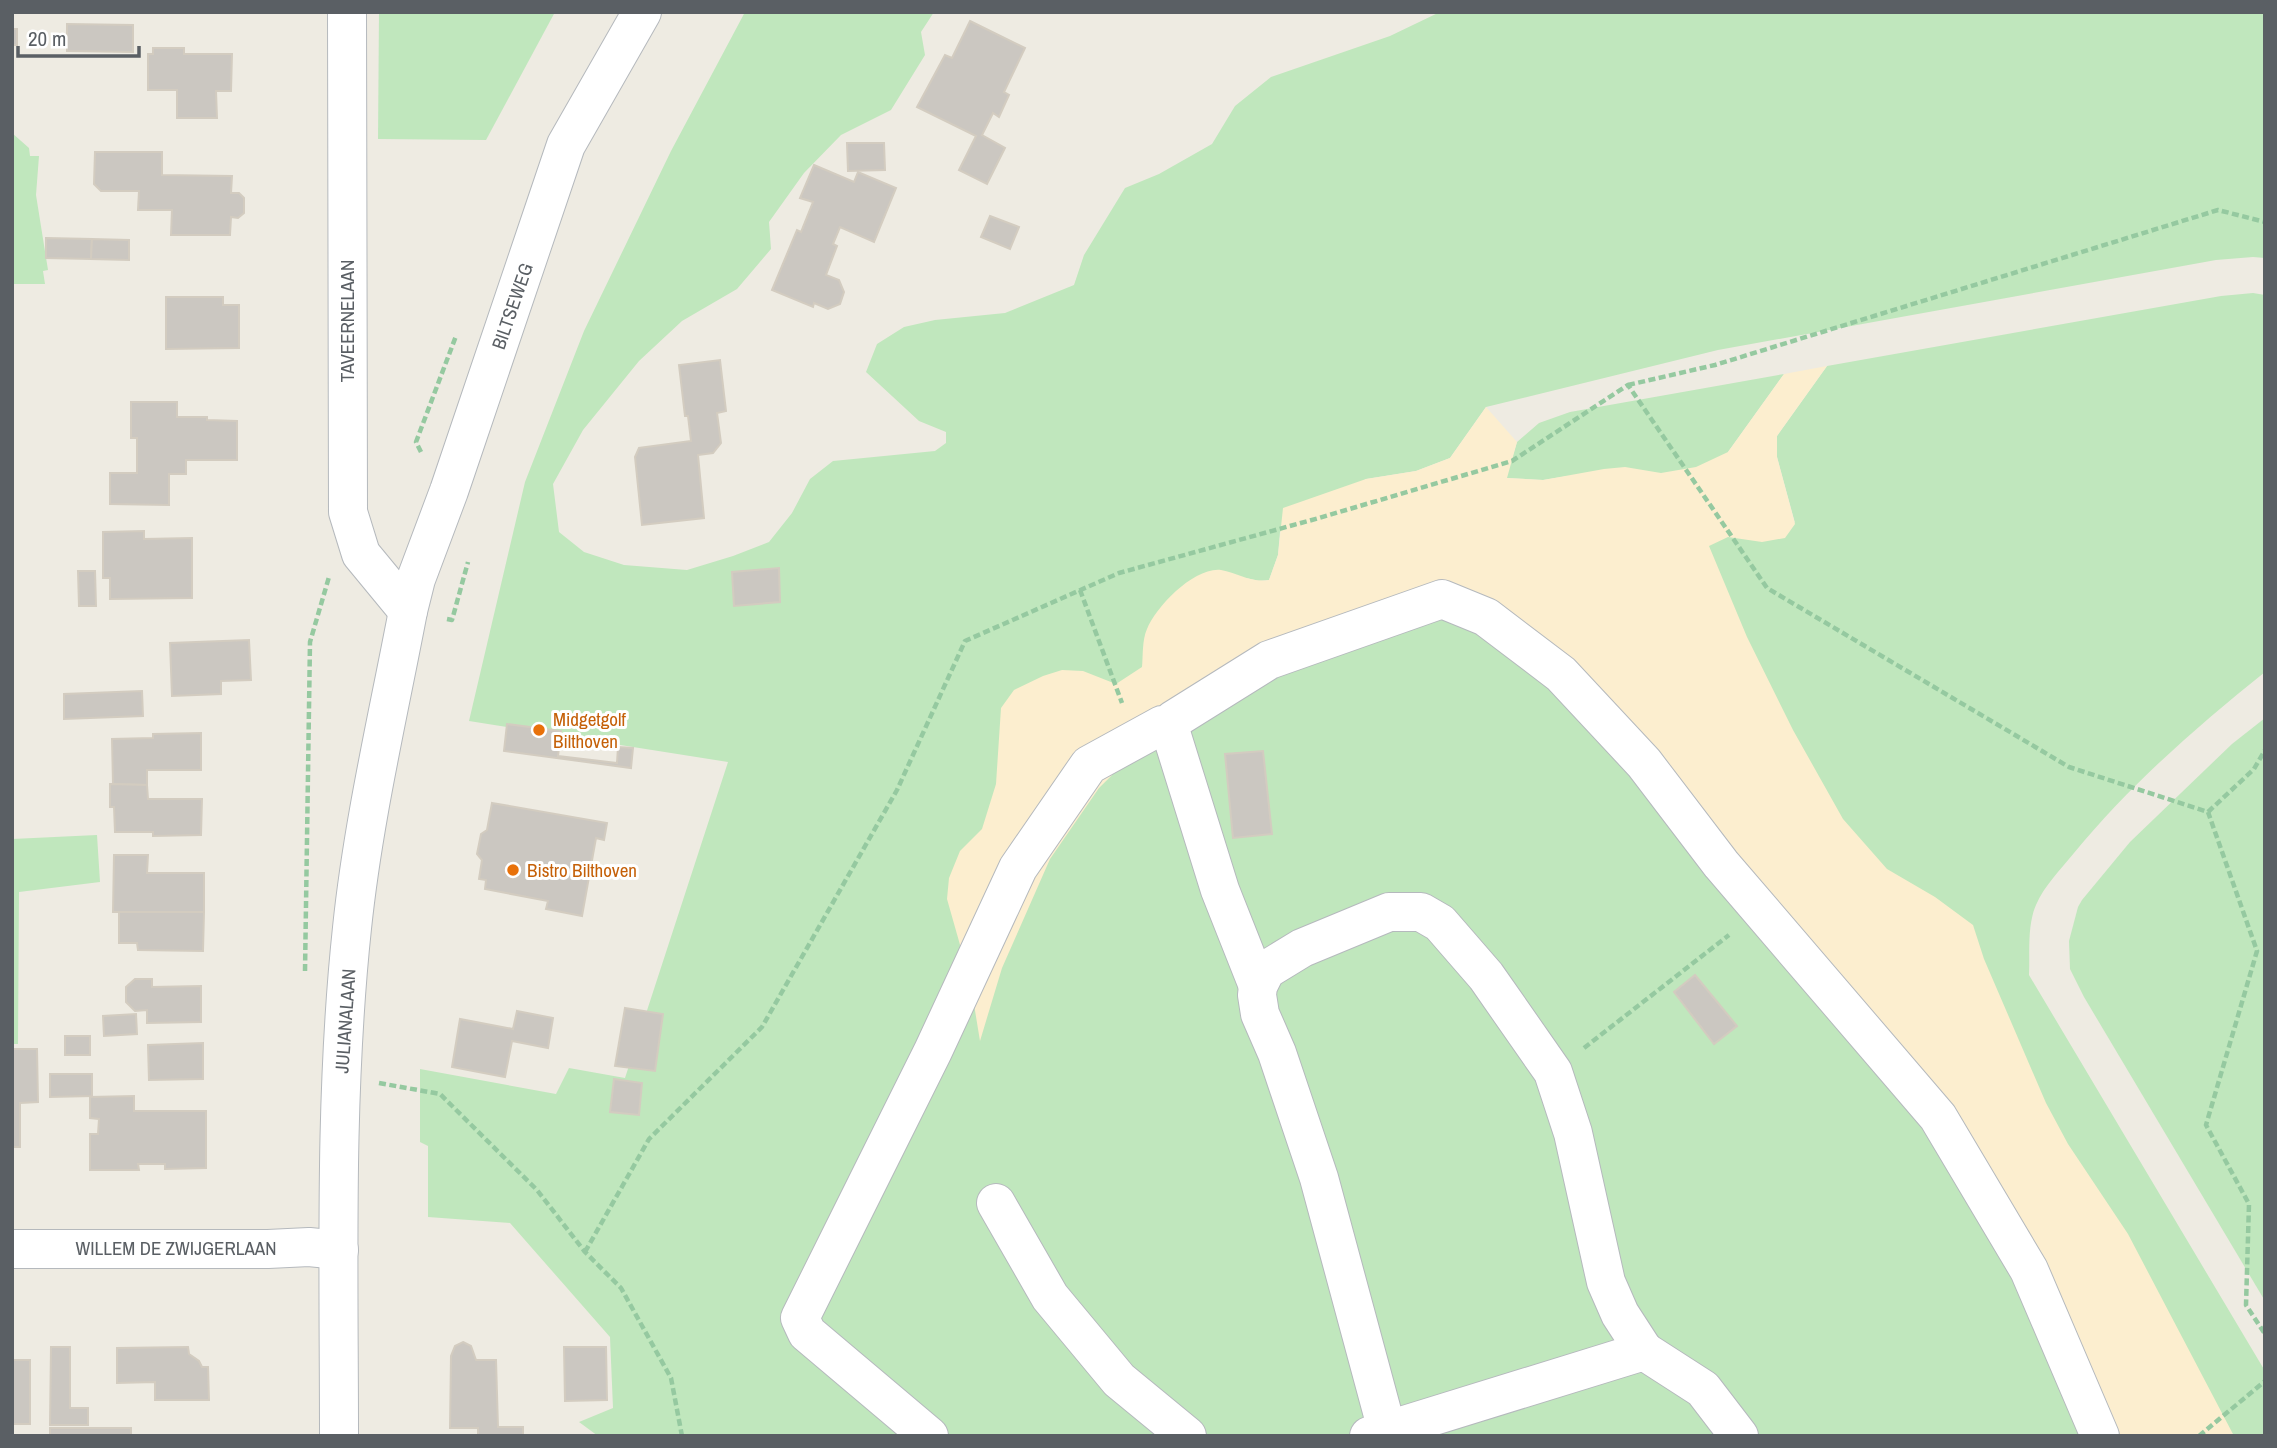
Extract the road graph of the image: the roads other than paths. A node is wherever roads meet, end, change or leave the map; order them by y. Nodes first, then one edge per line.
1 (347, 12) edge
2 (642, 12) edge
3 (408, 611) junction
4 (1152, 733) junction
5 (1258, 985) junction
6 (996, 1203) dead end
7 (12, 1249) edge
8 (339, 1250) junction
9 (1644, 1351) junction
10 (1378, 1433) edge
11 (340, 1436) edge
12 (929, 1436) edge
13 (1187, 1436) edge
14 (1739, 1436) edge
15 (2101, 1436) edge

1 - 3 street, TAVEERNELAAN
2 - 3 street, BILTSEWEG
3 - 8 street, JULIANALAAN
4 - 5 street
4 - 12 street
4 - 15 street
5 - 9 street
5 - 10 street
6 - 13 street
7 - 8 street, WILLEM DE ZWIJGERLAAN
8 - 11 street, JULIANALAAN
9 - 10 street
9 - 14 street

